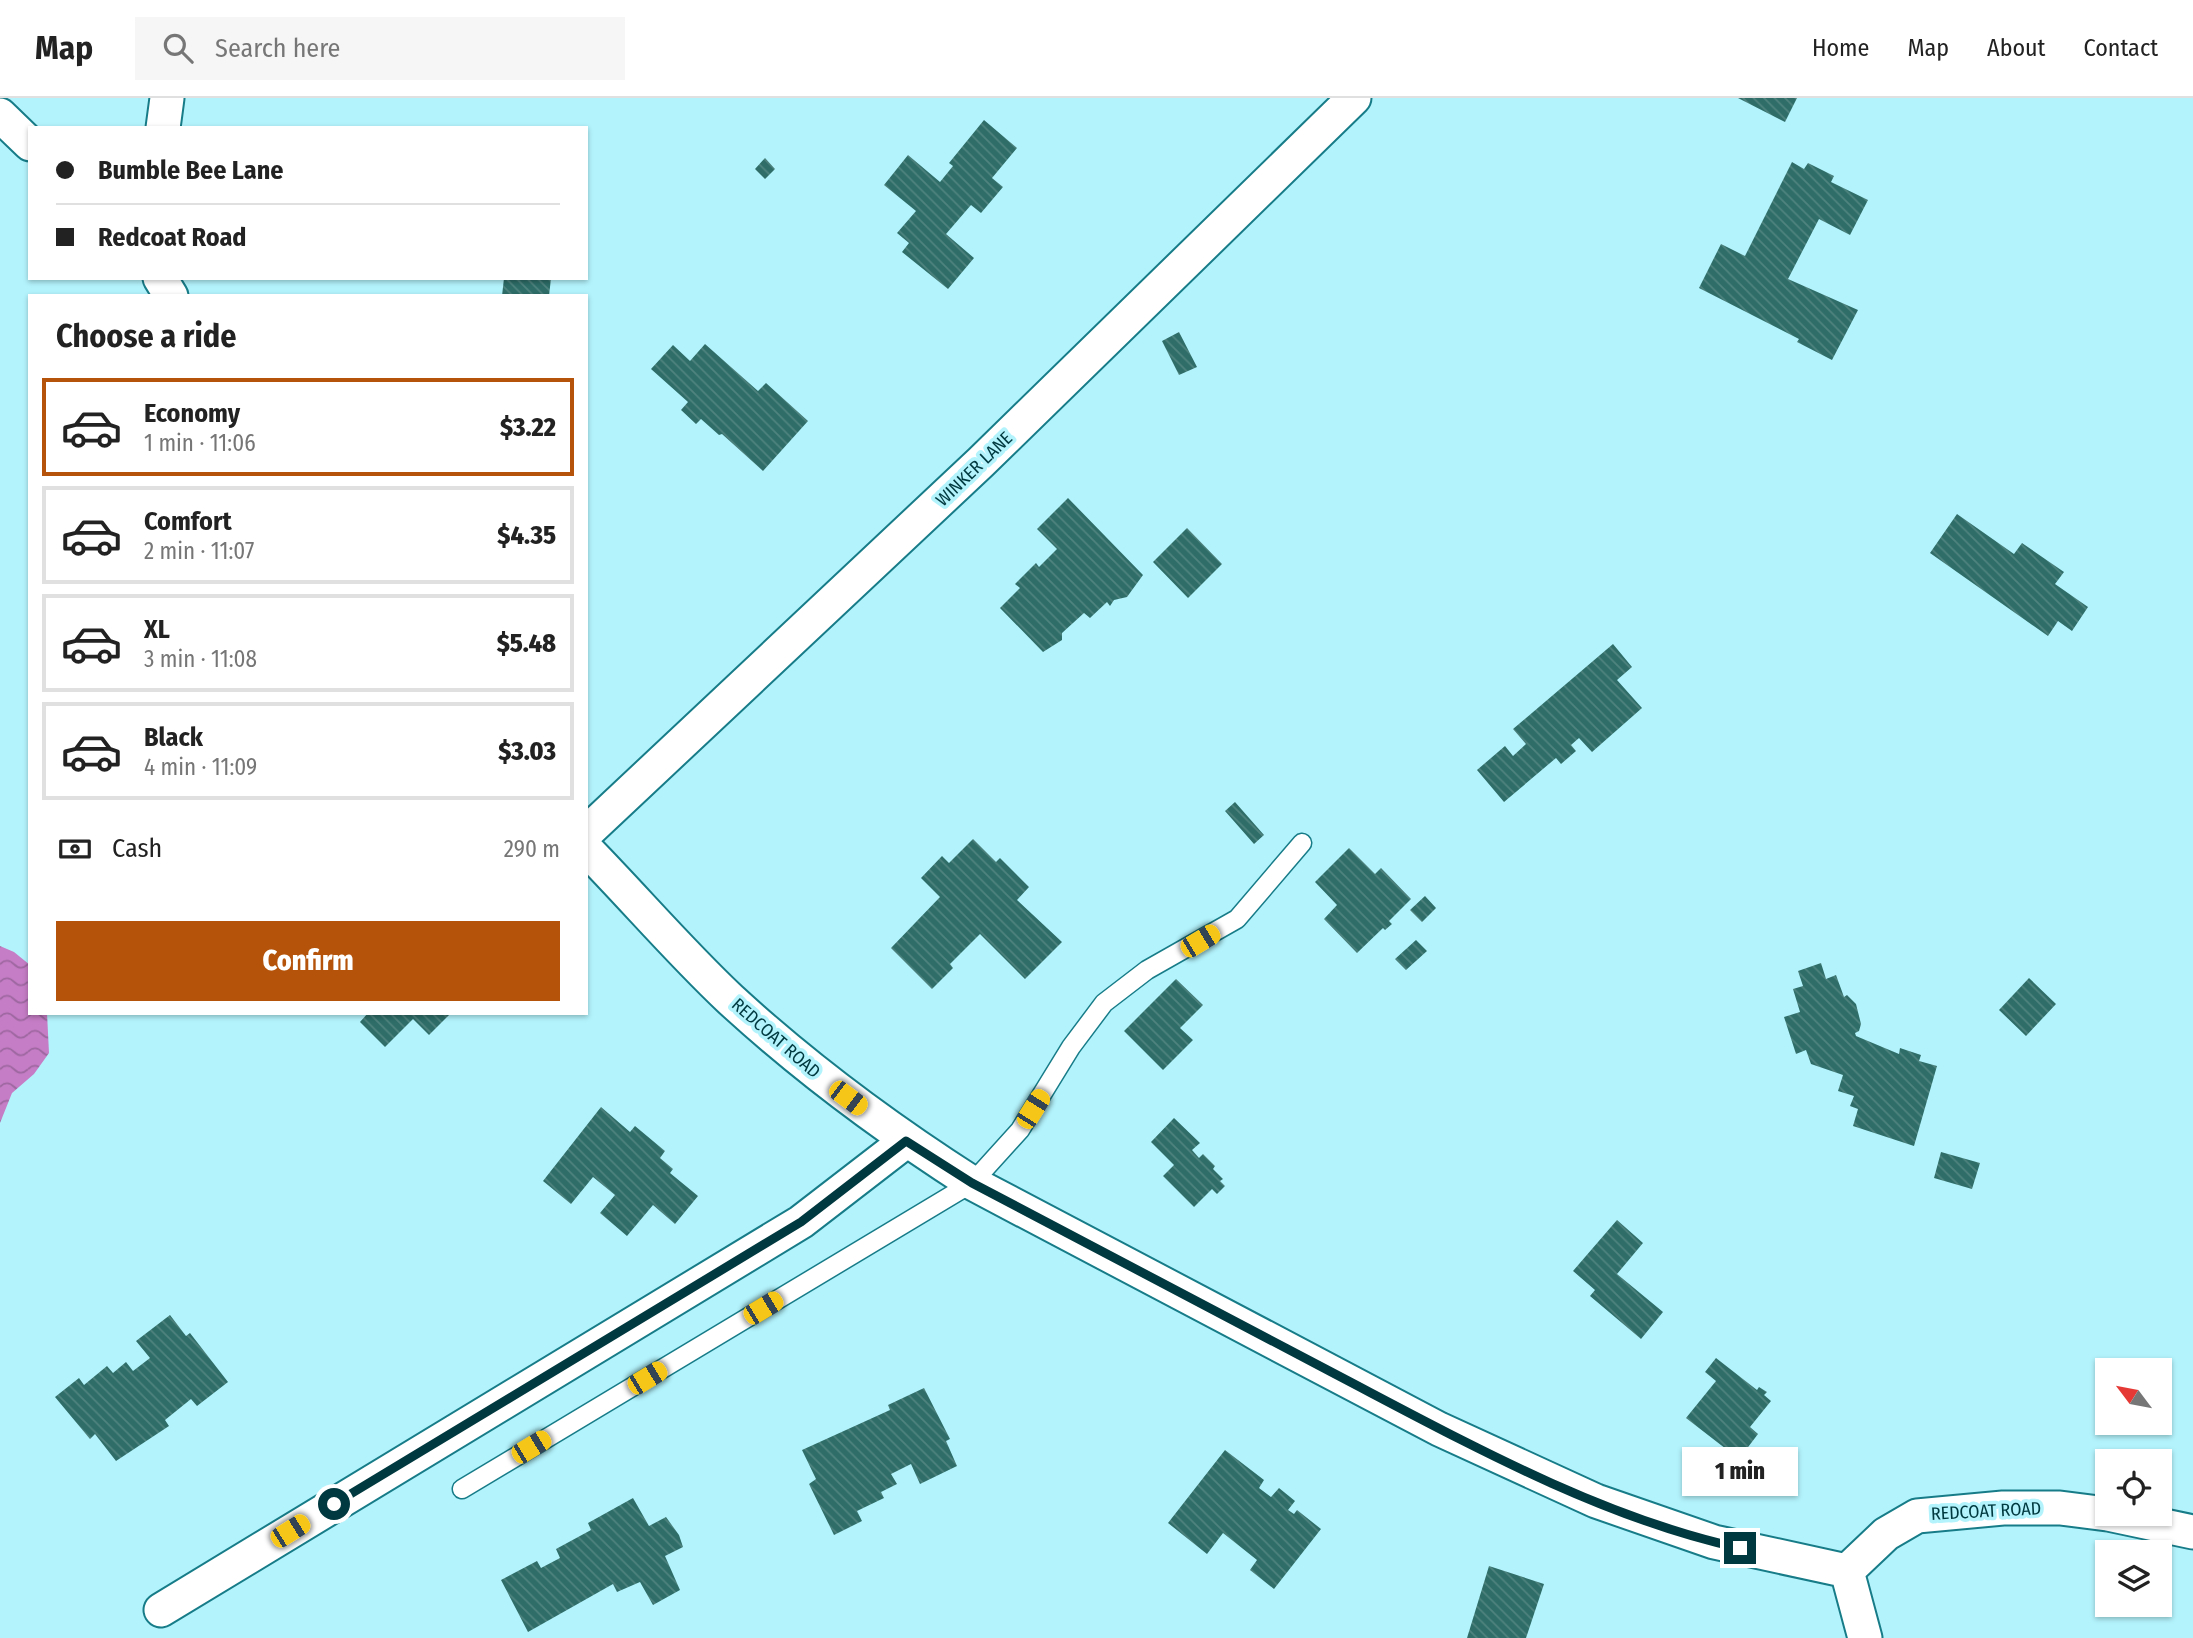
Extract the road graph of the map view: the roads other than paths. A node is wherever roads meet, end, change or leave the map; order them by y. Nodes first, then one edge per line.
1 (167, 98) edge
2 (1354, 98) edge
3 (0, 115) edge
4 (163, 126) edge
5 (28, 142) edge
6 (588, 831) edge
7 (1302, 843) dead end
8 (588, 851) edge
9 (906, 1141) junction
10 (972, 1183) junction
11 (462, 1489) dead end
12 (2095, 1512) edge
13 (2164, 1526) edge
14 (2193, 1532) edge
15 (1847, 1571) junction
16 (161, 1610) dead end
17 (1865, 1638) edge

1 - 4 street
2 - 6 street, WINKER LANE
3 - 5 street
7 - 10 lane
8 - 9 street, REDCOAT ROAD
9 - 10 street, REDCOAT ROAD
9 - 16 street
10 - 11 lane
10 - 15 street, REDCOAT ROAD
12 - 15 street, REDCOAT ROAD
13 - 14 street, REDCOAT ROAD
15 - 17 street

